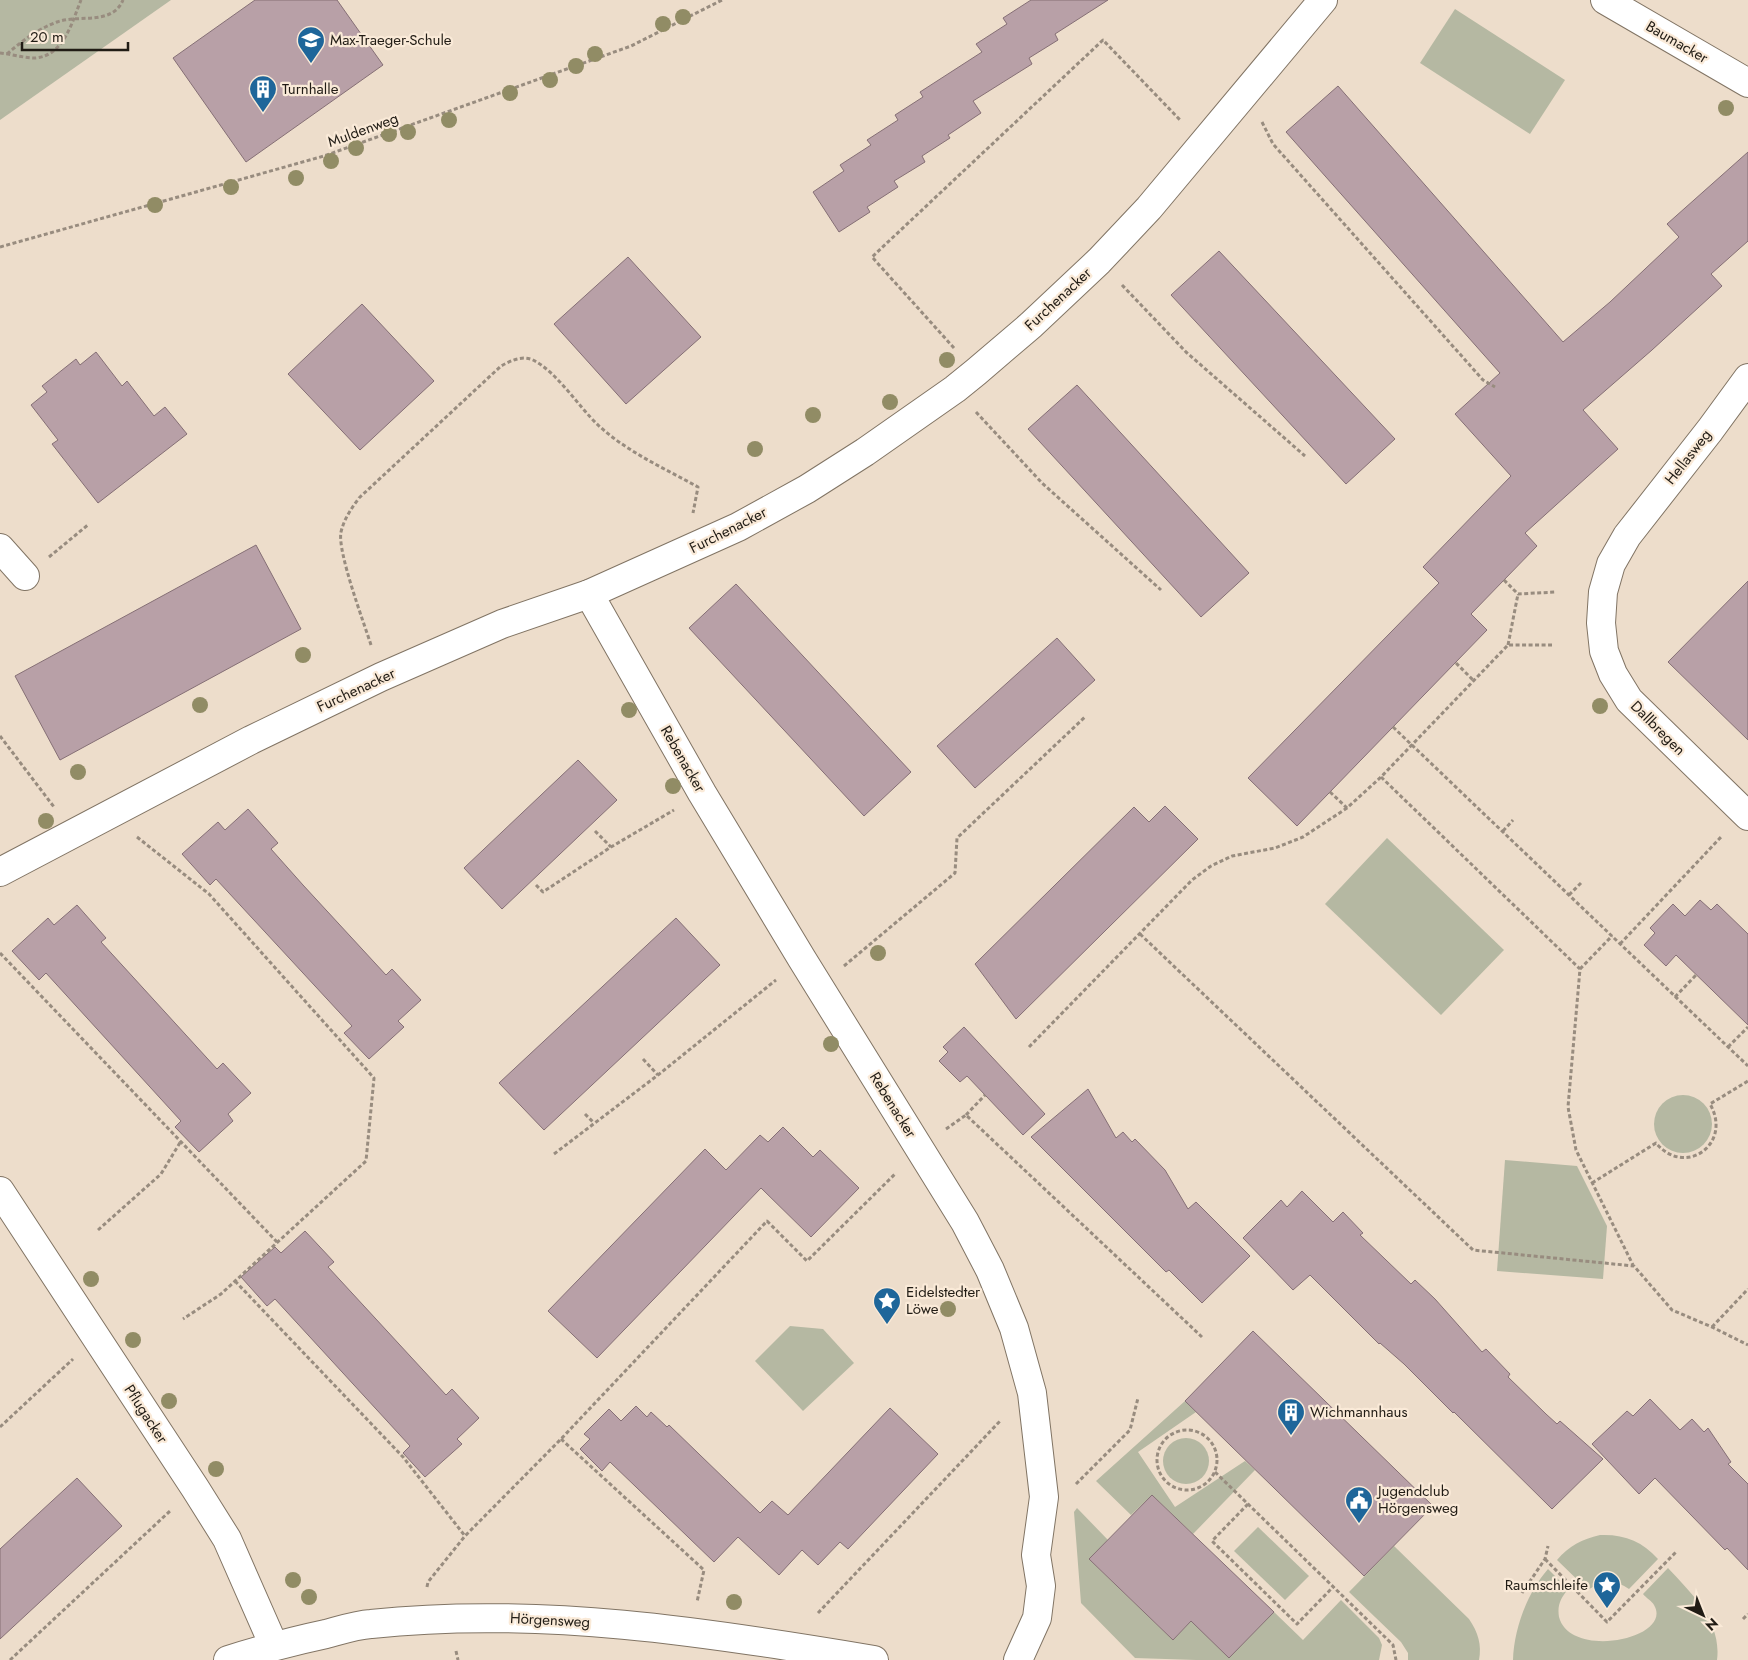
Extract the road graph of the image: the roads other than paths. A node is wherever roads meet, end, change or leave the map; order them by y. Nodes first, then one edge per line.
1 (1324, 0) edge
2 (1605, 0) edge
3 (1748, 83) edge
4 (1748, 378) edge
5 (1627, 536) joint
6 (0, 548) edge
7 (25, 576) dead end
8 (589, 594) junction
9 (1748, 816) edge
10 (0, 872) edge
11 (0, 1191) edge
12 (274, 1646) junction
13 (228, 1660) edge
14 (874, 1660) edge
15 (1018, 1660) edge

1 - 8 street, Furchenacker
2 - 3 street, Baumacker
4 - 5 street, Hellasweg
5 - 9 street, Dallbregen
6 - 7 street
8 - 10 street, Furchenacker
8 - 15 street, Rebenacker
11 - 12 street, Pflugacker
12 - 13 street, Hörgensweg
12 - 14 street, Hörgensweg

